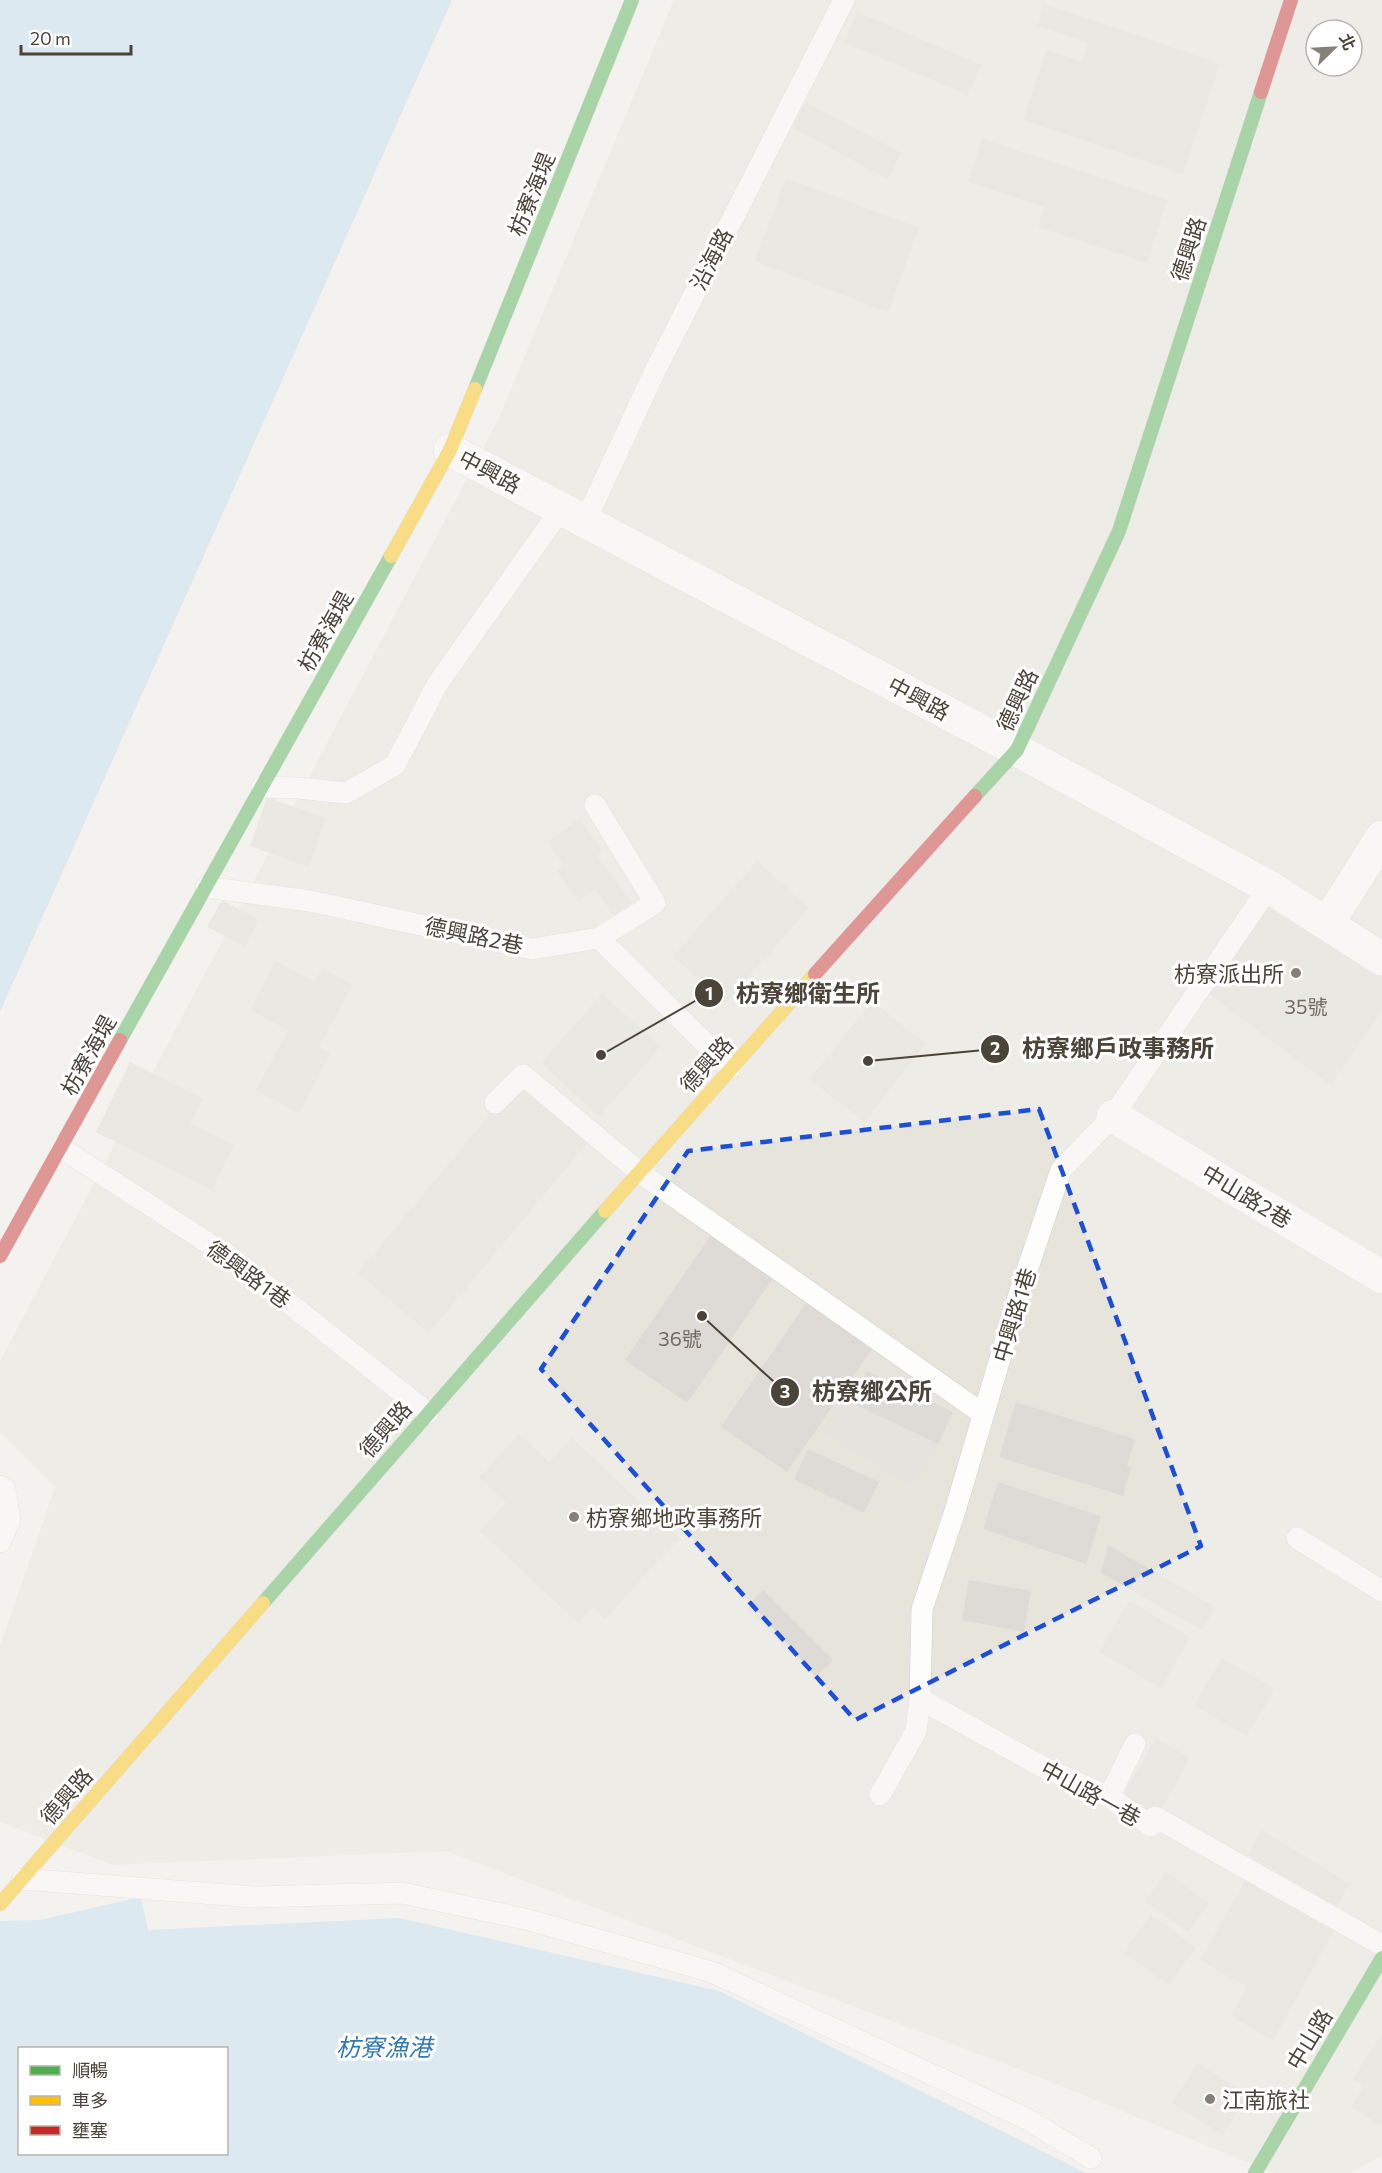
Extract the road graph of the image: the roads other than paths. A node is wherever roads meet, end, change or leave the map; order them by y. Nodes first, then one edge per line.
1 (632, 0) edge
2 (844, 0) edge
3 (1291, 0) edge
4 (450, 450) junction
5 (573, 515) junction
6 (1017, 750) junction
7 (262, 787) junction
8 (595, 805) dead end
9 (1382, 837) edge
10 (206, 887) junction
11 (1269, 887) junction
12 (1327, 924) junction
13 (599, 938) junction
14 (1382, 959) edge
15 (730, 1068) junction
16 (495, 1103) dead end
17 (1113, 1116) junction
18 (60, 1148) junction
19 (639, 1172) junction
20 (0, 1256) edge
21 (1382, 1277) edge
22 (428, 1413) junction
23 (983, 1414) junction
24 (0, 1486) edge
25 (1297, 1538) dead end
26 (0, 1542) edge
27 (1382, 1591) edge
28 (920, 1699) junction
29 (1135, 1744) dead end
30 (880, 1795) dead end
31 (1109, 1797) junction
32 (22, 1879) junction
33 (0, 1904) edge
34 (1382, 1945) edge
35 (1382, 1958) edge
36 (1091, 2158) dead end
37 (1255, 2173) edge

1 - 4 street, 枋寮海堤
2 - 5 lane, 沿海路
3 - 6 street, 德興路
4 - 5 street, 中興路
4 - 7 street, 枋寮海堤
5 - 6 street, 中興路
5 - 7 lane, 沿海路
6 - 11 street, 中興路
6 - 15 street, 德興路
7 - 10 street, 枋寮海堤
8 - 13 lane, 德興路2巷
9 - 12 street
10 - 13 lane, 德興路2巷
10 - 18 street, 枋寮海堤
11 - 12 street, 中興路
11 - 17 lane, 中興路1巷
12 - 14 street, 中興路
13 - 15 lane
15 - 19 street, 德興路
16 - 19 lane
17 - 21 street, 中山路2巷
17 - 23 lane, 中興路1巷
18 - 20 street, 枋寮海堤
18 - 22 lane, 德興路1巷
19 - 22 street, 德興路
19 - 23 lane
22 - 32 street, 德興路
23 - 28 lane, 中興路1巷
24 - 26 lane
25 - 27 lane
28 - 30 lane, 中興路1巷
28 - 31 lane, 中山路一巷
29 - 31 lane
31 - 34 lane, 中山路一巷
32 - 33 street, 德興路
32 - 36 lane
35 - 37 street, 中山路

